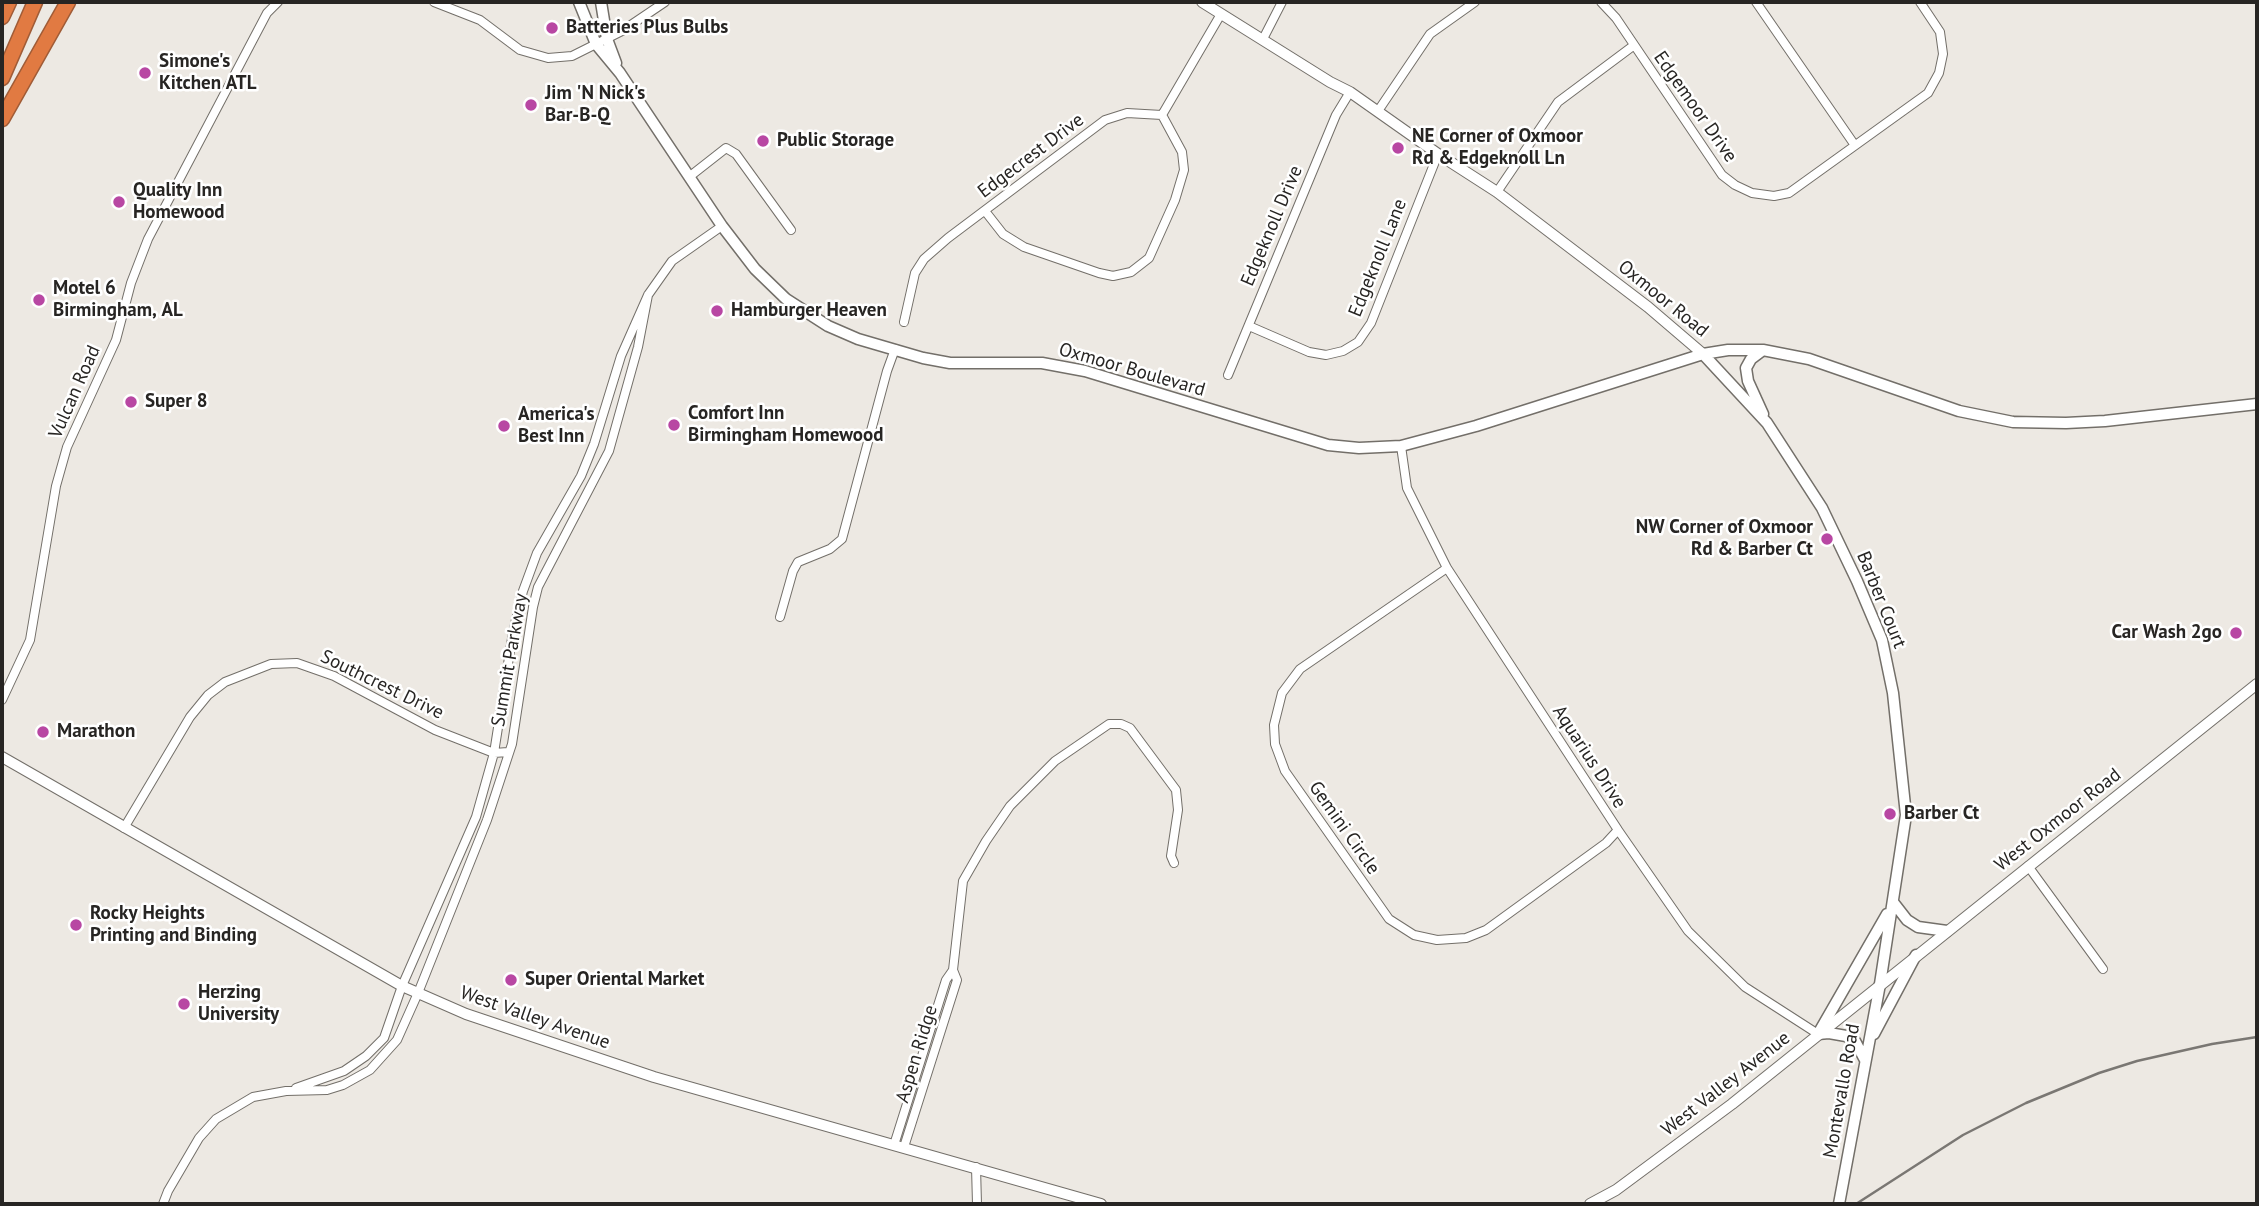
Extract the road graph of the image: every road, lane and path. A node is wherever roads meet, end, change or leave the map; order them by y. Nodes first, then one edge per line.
1 (9, 2) edge
2 (35, 2) edge
3 (68, 2) edge
4 (278, 2) edge
5 (434, 2) edge
6 (579, 2) edge
7 (601, 2) edge
8 (665, 2) edge
9 (1202, 2) edge
10 (1282, 2) edge
11 (1475, 2) edge
12 (1601, 2) edge
13 (1756, 2) edge
14 (1920, 2) edge
15 (1221, 14) junction
16 (2, 17) edge
17 (1263, 38) junction
18 (602, 41) junction
19 (1633, 46) junction
20 (2, 78) edge
21 (1350, 92) junction
22 (1378, 111) junction
23 (1161, 115) junction
24 (2, 119) edge
25 (1854, 144) junction
26 (1438, 154) junction
27 (689, 177) junction
28 (1497, 192) junction
29 (985, 211) junction
30 (722, 226) junction
31 (791, 230) dead end
32 (648, 295) junction
33 (904, 321) dead end
34 (1249, 326) junction
35 (895, 349) junction
36 (1763, 349) junction
37 (1703, 354) junction
38 (1228, 375) dead end
39 (2257, 404) edge
40 (1767, 423) junction
41 (1401, 446) junction
42 (1447, 568) junction
43 (780, 617) dead end
44 (2257, 684) edge
45 (2, 700) edge
46 (508, 752) junction
47 (494, 753) junction
48 (2, 757) edge
49 (124, 828) junction
50 (1618, 830) junction
51 (1174, 863) dead end
52 (2028, 866) junction
53 (1892, 902) junction
54 (1947, 930) junction
55 (1916, 955) junction
56 (953, 970) junction
57 (2103, 970) dead end
58 (1880, 984) junction
59 (402, 986) junction
60 (418, 993) junction
61 (940, 999) junction
62 (950, 1002) junction
63 (1818, 1034) junction
64 (1869, 1043) junction
65 (924, 1050) junction
66 (934, 1053) junction
67 (1866, 1061) junction
68 (286, 1091) junction
69 (899, 1146) junction
70 (975, 1167) junction
71 (1840, 1199) edge
72 (163, 1204) edge
73 (977, 1204) edge
74 (1101, 1204) edge
75 (1590, 1204) edge

1 - 16 highway
2 - 20 highway
3 - 24 highway
4 - 45 street, Vulcan Road
5 - 18 street
6 - 18 main road, Oxmoor Boulevard
7 - 18 main road, Oxmoor Boulevard
8 - 18 street
9 - 15 street, Oxmoor Road
10 - 17 street
11 - 22 street
12 - 19 street, Edgemoor Drive
13 - 25 street
14 - 25 street, Edgemoor Drive
15 - 17 street, Oxmoor Road
15 - 23 street
17 - 21 street, Oxmoor Road
18 - 27 main road, Oxmoor Boulevard
19 - 25 street, Edgemoor Drive
19 - 28 street
21 - 22 street, Oxmoor Road
21 - 34 street, Edgeknoll Drive
22 - 26 street, Oxmoor Road
23 - 29 street, Edgecrest Drive
23 - 29 street
26 - 28 street, Oxmoor Road
26 - 34 street, Edgeknoll Lane
27 - 30 main road, Oxmoor Boulevard
27 - 31 street
28 - 37 street, Oxmoor Road
29 - 33 street, Edgecrest Drive
30 - 32 street, Summit Parkway
30 - 35 main road, Oxmoor Boulevard
32 - 46 street, Summit Parkway
32 - 47 street, Summit Parkway
34 - 38 street, Edgeknoll Drive
35 - 41 main road, Oxmoor Boulevard
35 - 43 street
36 - 37 main road, Oxmoor Road
36 - 39 main road, Oxmoor Road
36 - 40 main road
37 - 40 main road, Barber Court
37 - 41 main road, Oxmoor Boulevard
40 - 53 main road, Barber Court
41 - 42 street, Aquarius Drive
42 - 50 street, Aquarius Drive
42 - 50 street, Gemini Circle
44 - 52 street, West Oxmoor Road
46 - 47 street
46 - 60 street, Summit Parkway
47 - 49 street, Southcrest Drive
47 - 59 street, Summit Parkway
48 - 49 street, West Valley Avenue
49 - 59 street, West Valley Avenue
50 - 63 street, Aquarius Drive
51 - 56 street, Aspen Ridge
52 - 54 street, West Oxmoor Road
52 - 57 street
53 - 54 main road
53 - 58 main road, Barber Court
53 - 63 main road
54 - 55 street, West Oxmoor Road
55 - 58 street, West Oxmoor Road
55 - 64 main road
56 - 61 street, Aspen Ridge
56 - 62 street, Aspen Ridge
58 - 63 street, West Valley Avenue
58 - 64 main road, Montevallo Road
59 - 60 street, West Valley Avenue
59 - 68 street, Summit Parkway
60 - 68 street, Summit Parkway
60 - 69 street, West Valley Avenue
61 - 62 street
61 - 65 street, Aspen Ridge
62 - 66 street, Aspen Ridge
63 - 67 main road
63 - 75 street, West Valley Avenue
64 - 67 main road, Montevallo Road
65 - 66 street
65 - 69 street, Aspen Ridge
66 - 69 street, Aspen Ridge
67 - 71 main road, Montevallo Road
68 - 72 street
69 - 70 street, West Valley Avenue
70 - 73 street
70 - 74 street, West Valley Avenue

